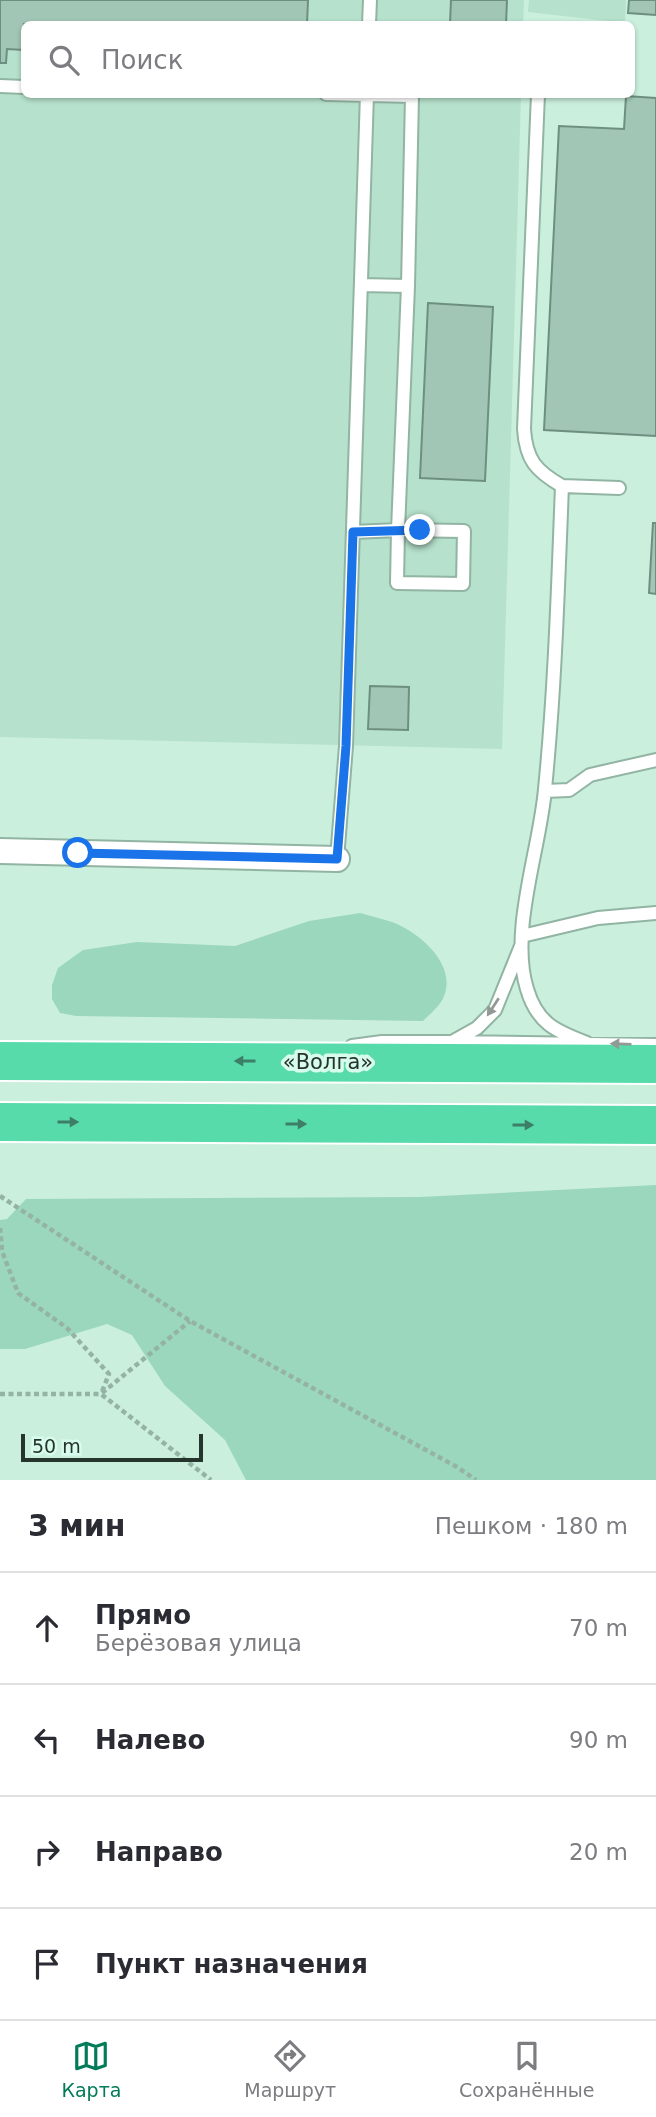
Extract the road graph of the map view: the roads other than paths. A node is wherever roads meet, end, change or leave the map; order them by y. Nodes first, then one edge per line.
1 (370, 0) edge
2 (369, 21) edge
3 (0, 86) edge
4 (21, 87) edge
5 (367, 98) edge
6 (412, 98) edge
7 (538, 98) edge
8 (360, 285) junction
9 (408, 286) junction
10 (562, 486) junction
11 (619, 488) dead end
12 (398, 530) junction
13 (353, 532) junction
14 (656, 760) edge
15 (545, 792) junction
16 (0, 851) edge
17 (337, 859) joint
18 (656, 913) edge
19 (522, 941) junction
20 (452, 1042) junction
21 (587, 1043) junction
22 (656, 1045) edge
23 (0, 1061) edge
24 (312, 1062) junction
25 (656, 1065) edge
26 (0, 1122) edge
27 (656, 1125) edge

1 - 2 lane
3 - 4 lane
5 - 8 lane
6 - 9 lane
7 - 10 lane
8 - 9 lane
8 - 13 lane
9 - 12 lane
10 - 11 lane
10 - 15 lane
12 - 12 lane
12 - 13 lane
13 - 17 lane
14 - 15 lane
15 - 19 lane
16 - 17 street
18 - 19 lane
19 -> 20 lane
19 - 21 lane
20 - 21 lane
20 - 24 lane
22 -> 21 lane
24 -> 23 highway, «Волга»
24 - 25 highway, «Волга»
26 -> 27 highway

